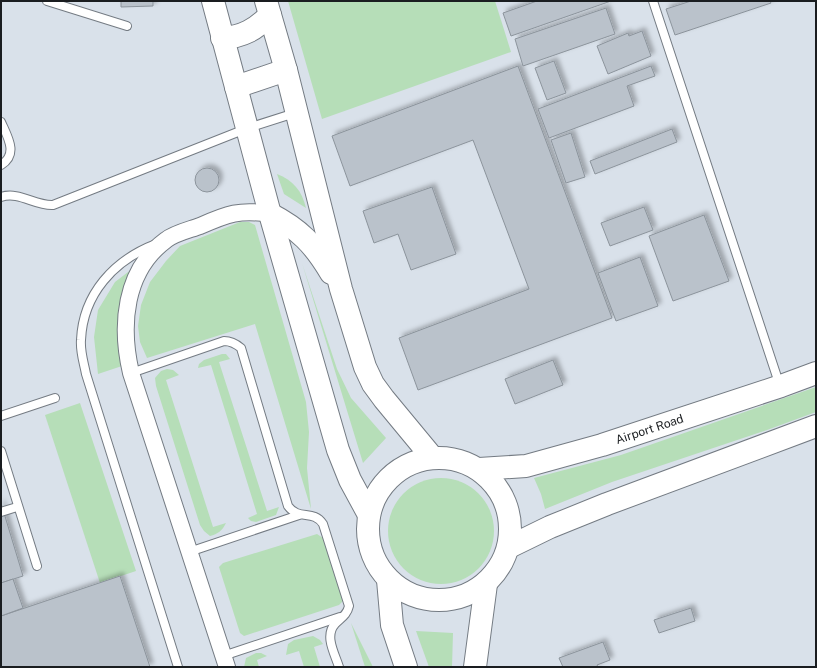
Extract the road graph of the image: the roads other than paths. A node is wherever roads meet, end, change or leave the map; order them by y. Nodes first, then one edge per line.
1 (49, 1) edge
2 (213, 1) edge
3 (653, 1) edge
4 (268, 8) edge
5 (126, 26) dead end
6 (222, 38) junction
7 (286, 70) junction
8 (236, 87) junction
9 (296, 113) junction
10 (1, 122) edge
11 (248, 128) junction
12 (1, 165) edge
13 (1, 197) edge
14 (270, 214) junction
15 (168, 239) junction
16 (340, 289) junction
17 (131, 373) junction
18 (816, 373) edge
19 (780, 386) junction
20 (55, 398) dead end
21 (1, 416) edge
22 (816, 426) edge
23 (1, 451) edge
24 (432, 457) junction
25 (479, 469) junction
26 (17, 507) junction
27 (1, 512) edge
28 (299, 515) junction
29 (369, 515) junction
30 (509, 547) junction
31 (189, 552) junction
32 (37, 566) dead end
33 (388, 580) junction
34 (486, 584) junction
35 (344, 616) junction
36 (225, 661) edge
37 (178, 667) edge
38 (339, 667) edge
39 (406, 667) edge
40 (475, 667) edge

1 - 5 lane
2 - 6 main road
3 - 19 lane
4 - 6 main road
4 - 7 main road
6 - 8 main road
7 - 8 main road
7 - 9 main road
8 - 11 main road
9 - 11 lane
9 - 16 main road
10 - 12 lane
11 - 13 lane
11 - 14 main road
14 - 15 street
14 - 16 main road
14 - 29 main road
15 - 17 street
15 - 37 lane
16 - 24 main road
17 - 28 lane
17 - 31 street
18 - 19 main road, Airport Road
19 - 25 main road, Airport Road
20 - 21 lane
22 - 30 main road
23 - 26 lane
24 - 25 main road
24 - 29 main road
25 - 30 main road
26 - 27 lane
26 - 32 lane
28 - 31 lane
28 - 35 lane
29 - 33 main road
30 - 34 main road
31 - 36 street
33 - 34 main road
33 - 39 main road
34 - 40 main road
35 - 36 lane
35 - 38 lane

